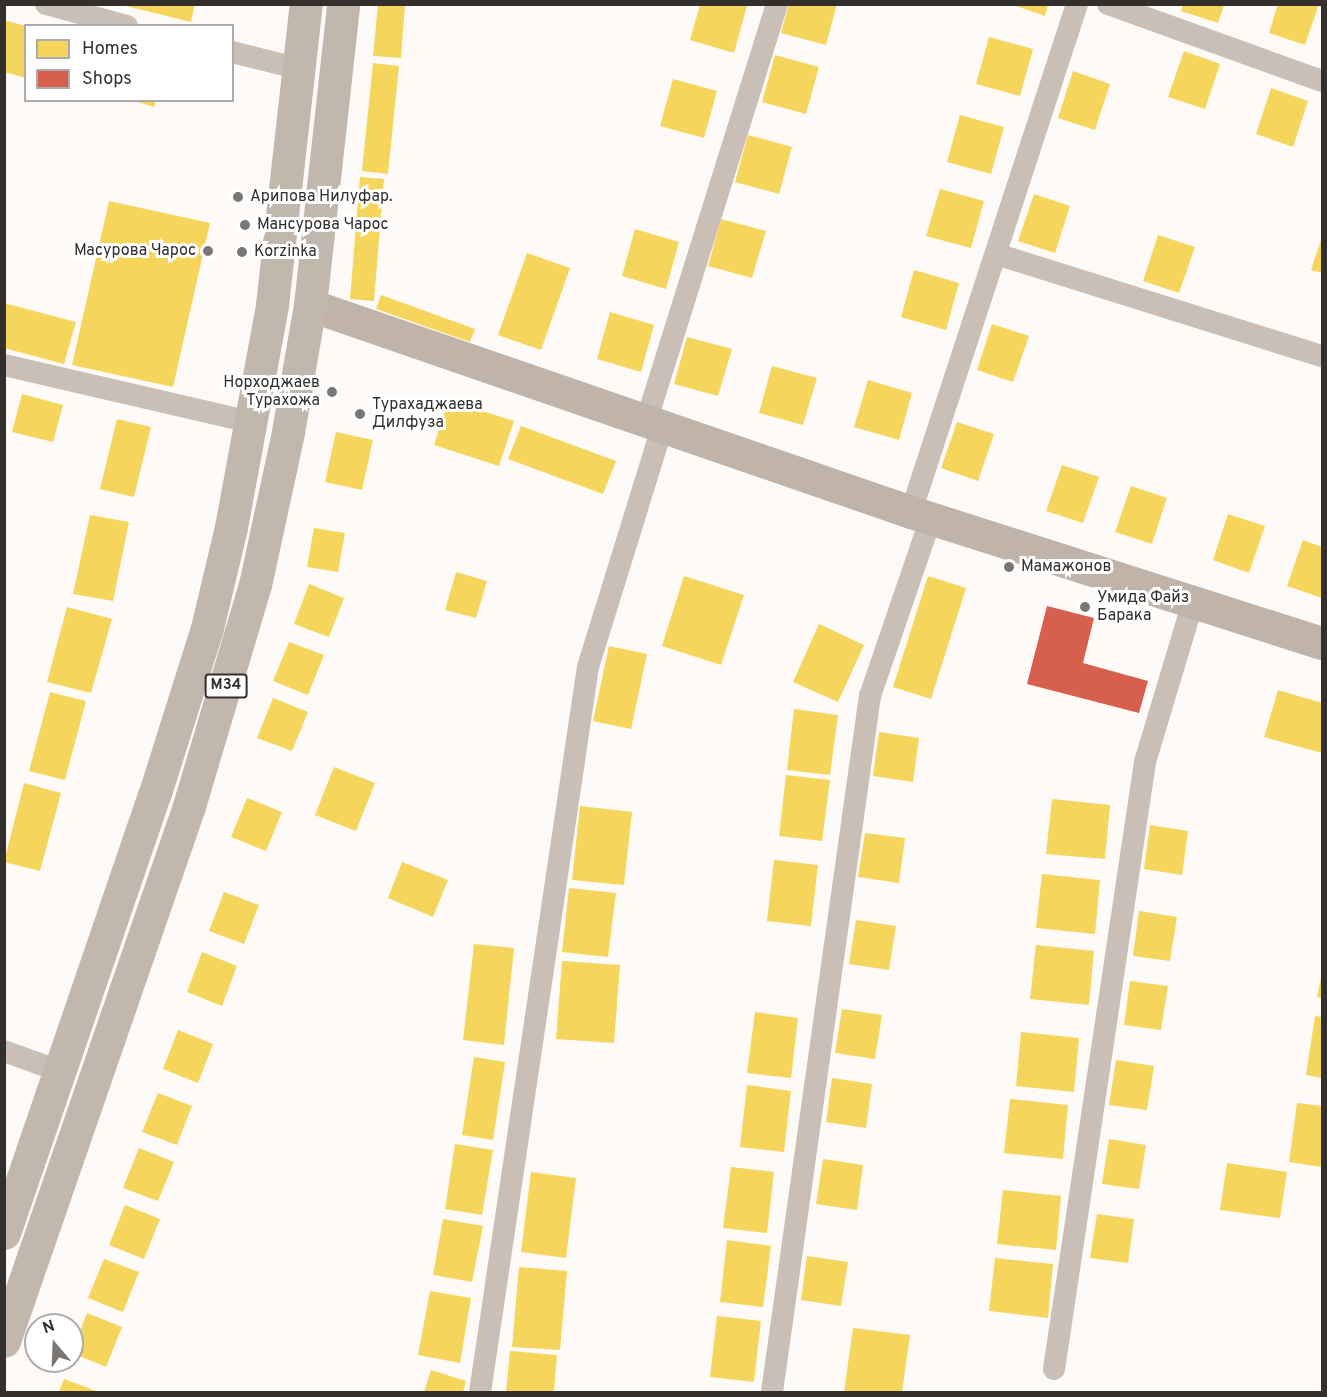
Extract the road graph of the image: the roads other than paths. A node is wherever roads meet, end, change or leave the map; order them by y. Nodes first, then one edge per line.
1 (46, 4) edge
2 (306, 4) edge
3 (343, 4) edge
4 (777, 4) edge
5 (1077, 4) edge
6 (1108, 4) edge
7 (120, 24) edge
8 (234, 52) edge
9 (300, 69) junction
10 (1323, 81) edge
11 (996, 254) junction
12 (310, 305) junction
13 (1323, 356) edge
14 (4, 365) edge
15 (655, 421) junction
16 (251, 422) junction
17 (921, 515) junction
18 (1193, 602) junction
19 (1323, 643) edge
20 (4, 1051) edge
21 (59, 1071) junction
22 (4, 1233) edge
23 (4, 1341) edge
24 (1054, 1368) dead end
25 (480, 1392) edge
26 (771, 1392) edge

1 - 7 street
2 - 9 main road, M34
3 - 12 main road, M34
4 - 15 street
5 - 11 street
6 - 10 street
8 - 9 street
9 - 16 main road, M34
11 - 13 street
11 - 17 street
12 - 15 street
12 - 23 main road, M34
14 - 16 street
15 - 17 street
15 - 25 street
16 - 21 main road, M34
17 - 18 street
17 - 26 street
18 - 19 street
18 - 24 street
20 - 21 street
21 - 22 main road, M34

